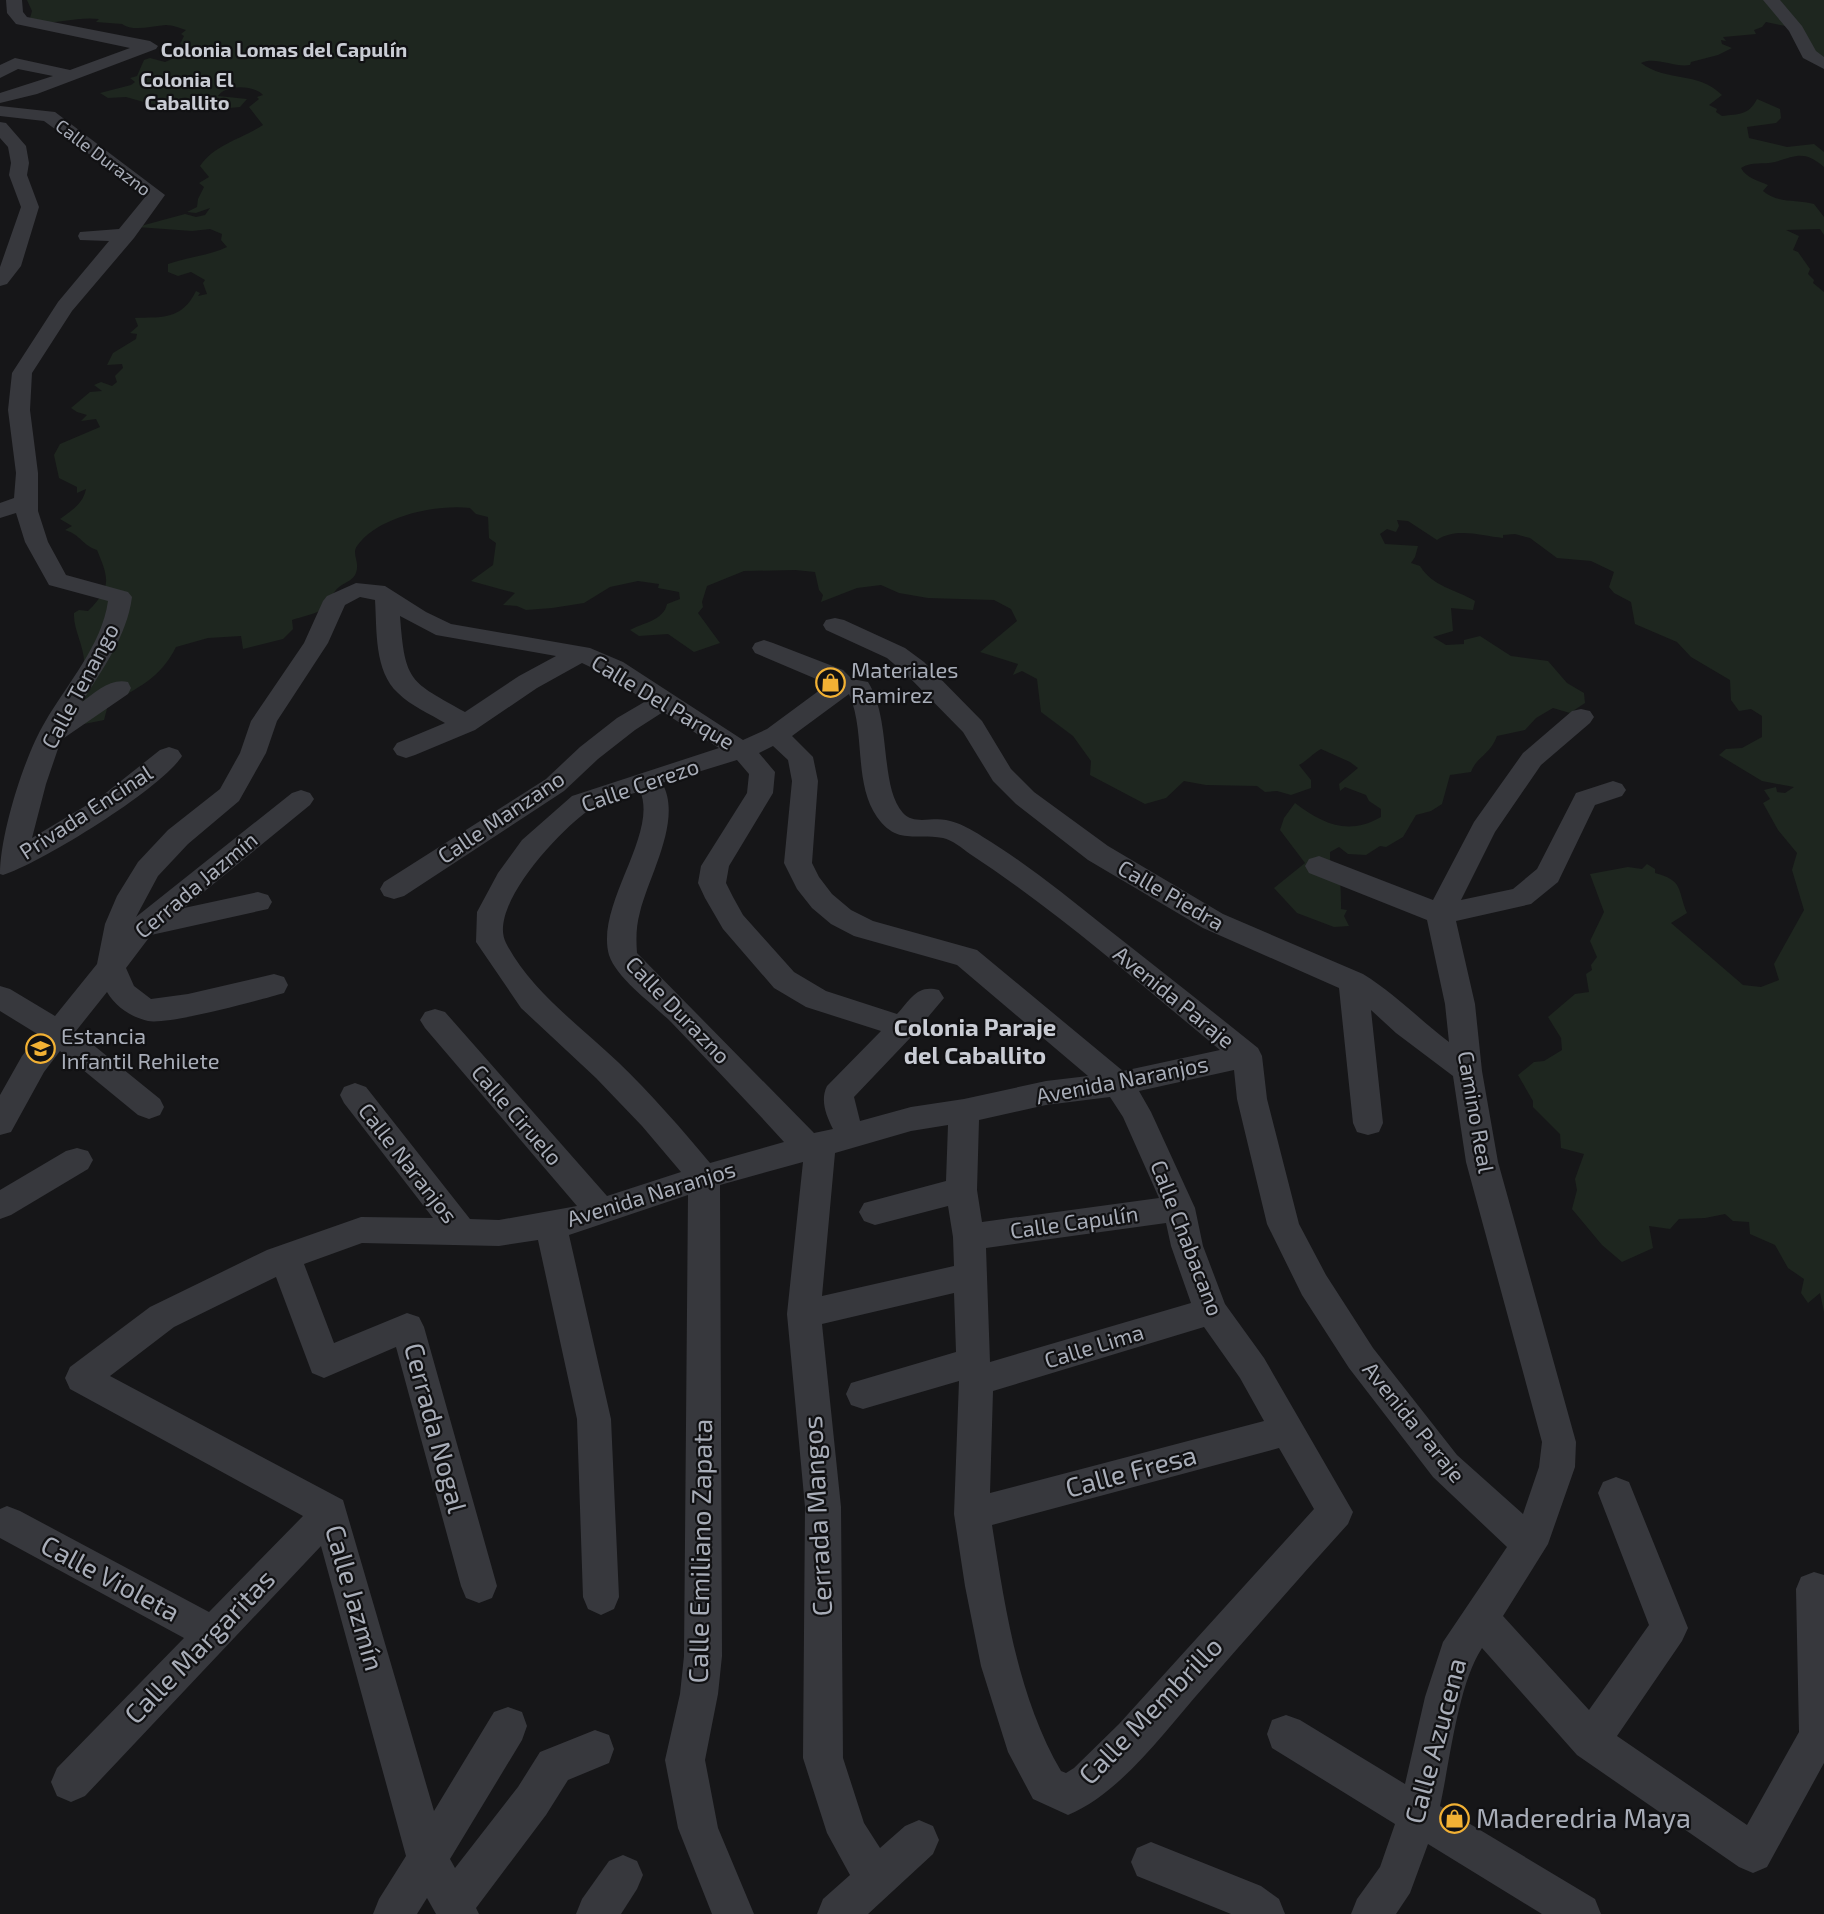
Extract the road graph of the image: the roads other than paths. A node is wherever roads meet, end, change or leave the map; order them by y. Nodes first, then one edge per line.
1 (14, 0) edge
2 (1771, 0) edge
3 (1824, 64) edge
4 (0, 73) edge
5 (70, 75) junction
6 (0, 84) edge
7 (31, 90) junction
8 (0, 98) edge
9 (5, 114) edge
10 (0, 127) edge
11 (127, 234) junction
12 (87, 236) dead end
13 (97, 265) joint
14 (0, 280) edge
15 (0, 436) edge
16 (27, 476) junction
17 (25, 501) junction
18 (0, 512) edge
19 (387, 596) junction
20 (835, 625) dead end
21 (764, 648) dead end
22 (581, 652) junction
23 (844, 685) junction
24 (119, 688) dead end
25 (665, 700) junction
26 (1581, 717) dead end
27 (466, 724) junction
28 (776, 735) junction
29 (49, 738) junction
30 (406, 749) dead end
31 (742, 750) junction
32 (169, 756) dead end
33 (646, 779) junction
34 (1613, 790) dead end
35 (301, 799) dead end
36 (7, 863) edge
37 (1319, 866) dead end
38 (394, 889) dead end
39 (258, 902) dead end
40 (1440, 914) junction
41 (142, 927) junction
42 (112, 976) junction
43 (1353, 982) junction
44 (274, 985) dead end
45 (0, 997) edge
46 (929, 998) dead end
47 (435, 1020) dead end
48 (903, 1027) junction
49 (58, 1033) junction
50 (1248, 1056) junction
51 (1467, 1071) junction
52 (1118, 1084) junction
53 (355, 1095) dead end
54 (149, 1107) dead end
55 (964, 1111) junction
56 (0, 1123) edge
57 (1368, 1123) dead end
58 (826, 1141) junction
59 (77, 1160) dead end
60 (704, 1177) junction
61 (961, 1190) junction
62 (0, 1206) edge
63 (1179, 1208) junction
64 (600, 1210) junction
65 (875, 1212) dead end
66 (552, 1225) junction
67 (461, 1231) junction
68 (969, 1237) junction
69 (285, 1258) junction
70 (970, 1276) junction
71 (1211, 1311) junction
72 (804, 1314) junction
73 (975, 1371) junction
74 (82, 1378) joint
75 (863, 1394) dead end
76 (1289, 1430) junction
77 (1617, 1493) dead end
78 (330, 1512) junction
79 (1335, 1512) joint
80 (972, 1514) junction
81 (7, 1523) dead end
82 (1530, 1544) junction
83 (479, 1586) dead end
84 (1815, 1589) dead end
85 (601, 1597) dead end
86 (1480, 1618) junction
87 (213, 1634) junction
88 (508, 1726) dead end
89 (1286, 1734) dead end
90 (1591, 1741) junction
91 (596, 1749) dead end
92 (71, 1782) dead end
93 (1418, 1816) junction
94 (919, 1840) dead end
95 (427, 1857) junction
96 (1151, 1862) dead end
97 (623, 1875) dead end
98 (875, 1878) junction
99 (455, 1909) edge
100 (394, 1914) edge
101 (597, 1914) edge
102 (733, 1914) edge
103 (838, 1914) edge
104 (1264, 1914) edge
105 (1372, 1914) edge
106 (1580, 1914) edge

1 - 5 street
2 - 3 street
4 - 5 street
5 - 7 street
6 - 7 street
7 - 8 street
9 - 11 street, Calle Durazno
10 - 14 street
11 - 12 street
11 - 13 street, Calle Durazno
13 - 16 street, Calle Tenango
15 - 16 street
16 - 17 street, Calle Tenango
17 - 18 street
17 - 29 street, Calle Tenango
19 - 22 street, Calle Del Parque
19 - 27 street
19 - 42 street, Calle Del Parque
20 - 43 street, Calle Piedra
21 - 23 street, Avenida Paraje
22 - 25 street, Calle Del Parque
22 - 27 street
23 - 28 street, Calle Cerezo
23 - 50 street, Avenida Paraje
24 - 29 street
25 - 31 street, Calle Del Parque
25 - 38 street, Calle Manzano
26 - 40 street
27 - 30 street
28 - 31 street, Calle Cerezo
28 - 52 street, Calle Chabacano
29 - 36 street, Calle Tenango
31 - 33 street, Calle Cerezo
31 - 48 street, Calle Del Parque
32 - 36 street, Privada Encinal
33 - 58 street, Calle Durazno
33 - 60 street, Calle Cerezo
34 - 40 street
35 - 41 street, Cerrada Jazmín
37 - 40 street
39 - 41 street
40 - 51 street, Camino Real
41 - 42 street, Cerrada Jazmín
42 - 44 street
42 - 49 street, Cerrada Jazmín
43 - 51 street, Calle Piedra
43 - 57 street
45 - 49 street
46 - 48 street
47 - 64 street, Calle Ciruelo
48 - 58 street
49 - 54 street
49 - 56 street, Cerrada Jazmín
50 - 52 street, Avenida Naranjos
50 - 82 street, Avenida Paraje
51 - 82 street, Camino Real
52 - 55 street, Avenida Naranjos
52 - 63 street, Calle Chabacano
53 - 67 street, Calle Naranjos
55 - 58 street, Avenida Naranjos
55 - 61 street, Calle Membrillo
58 - 60 street, Avenida Naranjos
58 - 72 street, Cerrada Mangos
59 - 62 street
60 - 64 street, Avenida Naranjos
60 - 102 street, Calle Emiliano Zapata
61 - 65 street
61 - 68 street, Calle Membrillo
63 - 68 street, Calle Capulín
63 - 71 street, Calle Chabacano
64 - 66 street, Avenida Naranjos
66 - 67 street, Avenida Naranjos
66 - 85 street
67 - 69 street, Avenida Naranjos
68 - 70 street, Calle Membrillo
69 - 74 street, Avenida Naranjos
69 - 83 street, Cerrada Nogal
70 - 72 street
70 - 73 street, Calle Membrillo
71 - 73 street, Calle Lima
71 - 76 street, Calle Chabacano
72 - 98 street, Cerrada Mangos
73 - 75 street, Calle Lima
73 - 80 street, Calle Membrillo
74 - 78 street, Calle Jazmín
76 - 79 street, Calle Chabacano
76 - 80 street, Calle Fresa
77 - 90 street
78 - 87 street, Calle Margaritas
78 - 95 street, Calle Jazmín
79 - 80 street, Calle Membrillo
81 - 87 street, Calle Violeta
82 - 86 street, Calle Azucena
84 - 90 street
86 - 90 street
86 - 93 street, Calle Azucena
87 - 92 street, Calle Margaritas
88 - 95 street
89 - 93 street
91 - 99 street
93 - 105 street, Calle Azucena
93 - 106 street
94 - 98 street
95 - 99 street, Calle Jazmín
95 - 100 street
96 - 104 street
97 - 101 street
98 - 103 street

